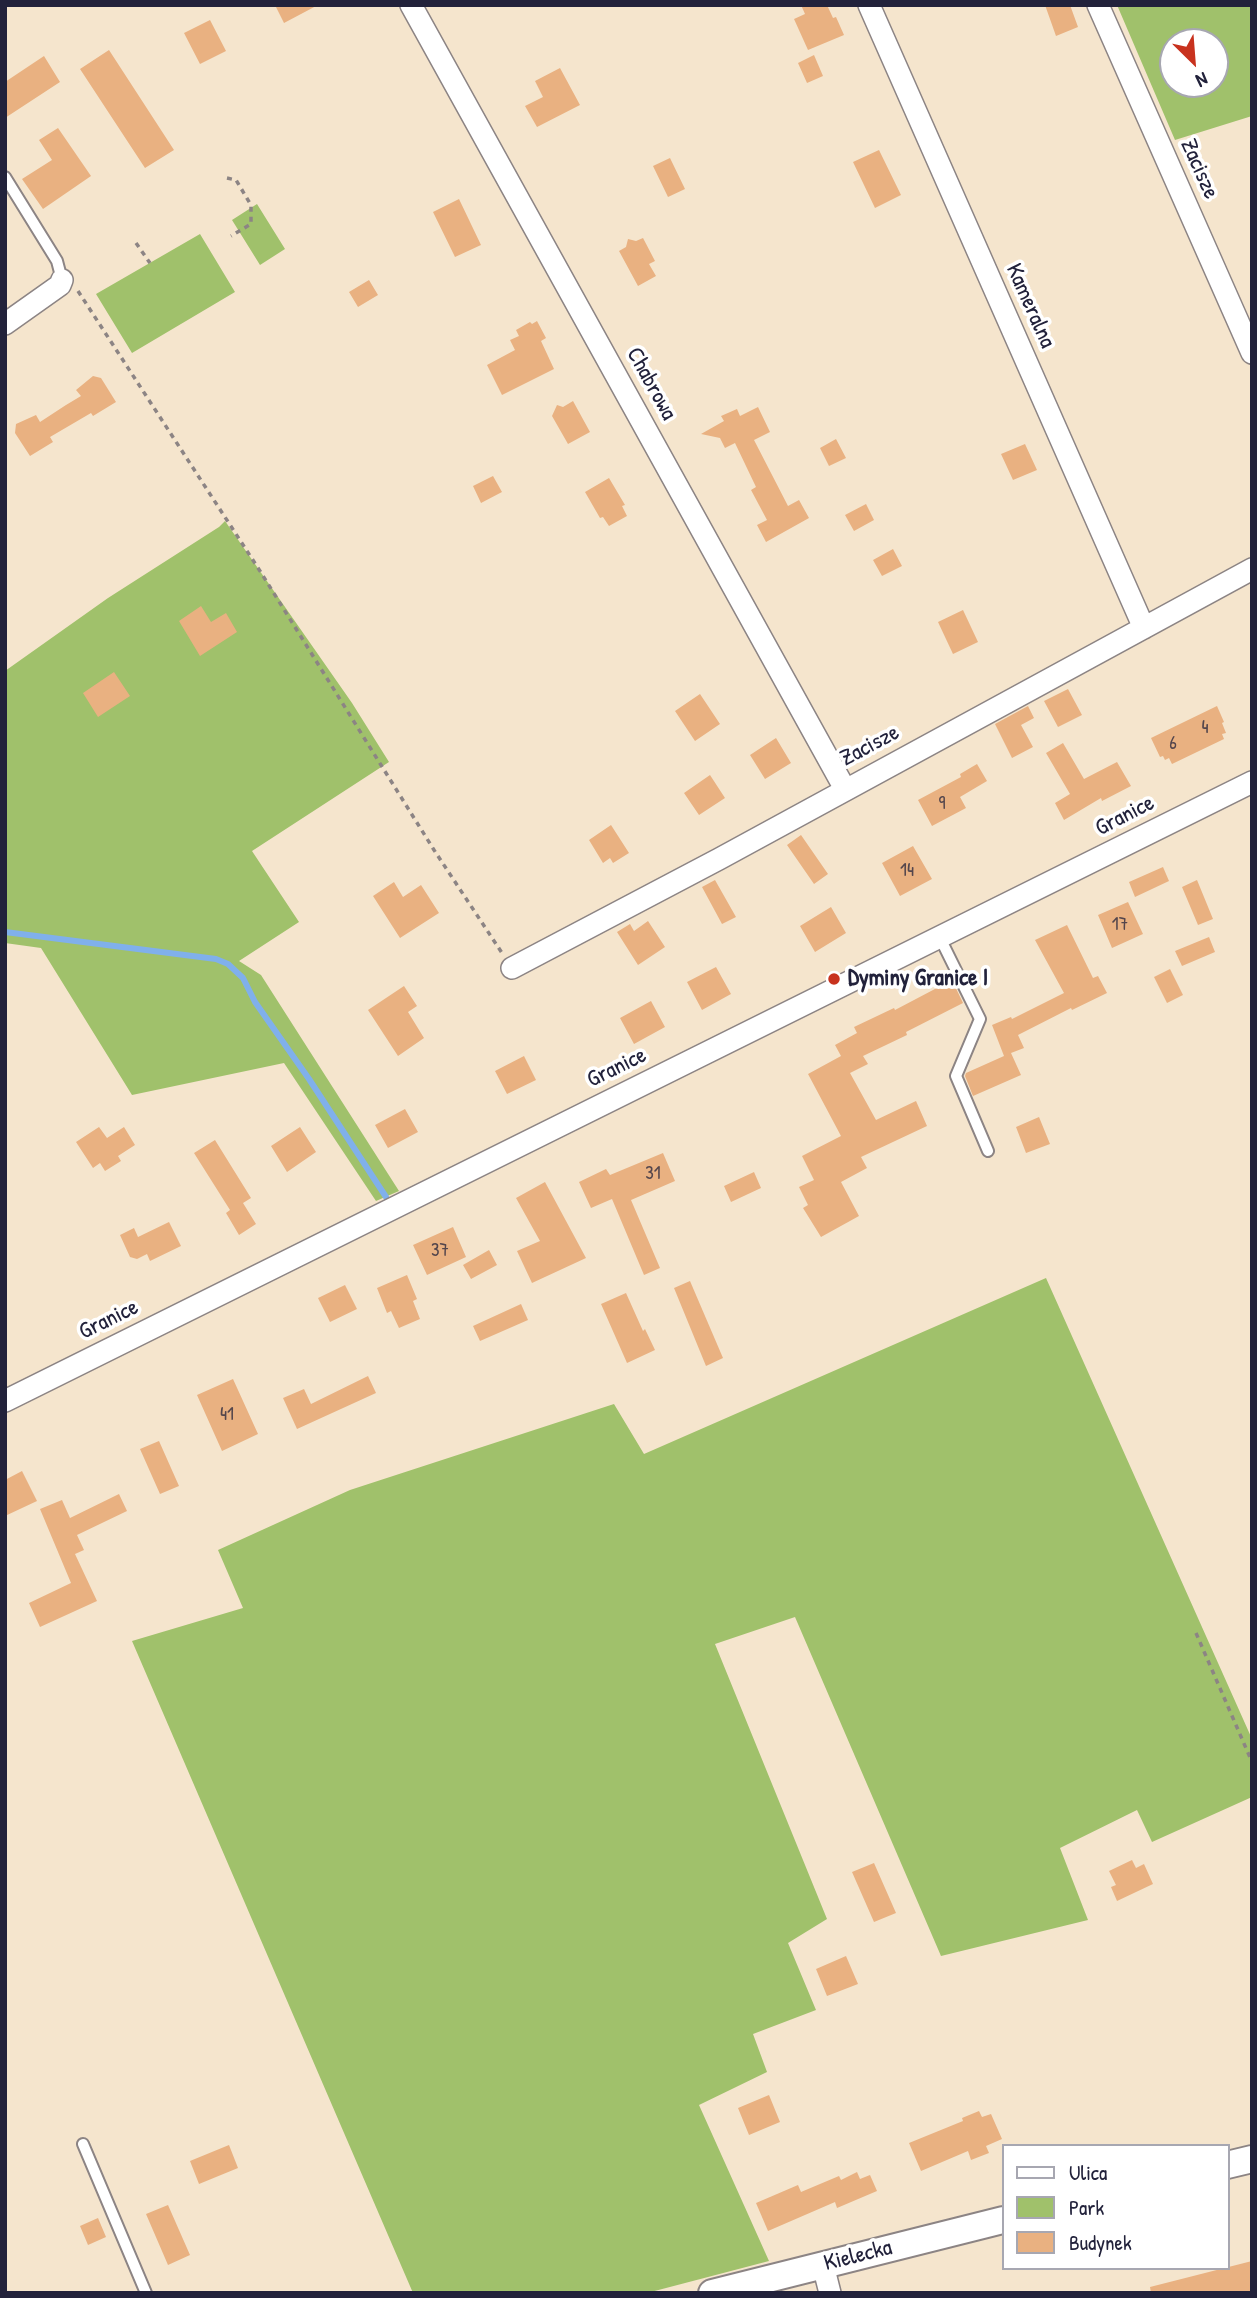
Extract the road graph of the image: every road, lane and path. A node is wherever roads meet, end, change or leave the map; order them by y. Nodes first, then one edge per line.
1 (411, 5) edge
2 (869, 5) edge
3 (1098, 5) edge
4 (5, 177) edge
5 (227, 178) dead end
6 (231, 236) dead end
7 (136, 243) dead end
8 (150, 263) dead end
9 (69, 285) junction
10 (5, 324) edge
11 (1252, 353) edge
12 (1252, 569) edge
13 (1144, 628) junction
14 (1252, 782) edge
15 (845, 789) junction
16 (940, 938) junction
17 (512, 968) joint
18 (988, 1151) dead end
19 (5, 1401) edge
20 (1196, 1633) dead end
21 (1252, 1762) edge
22 (83, 2144) dead end
23 (1252, 2159) edge
24 (1229, 2165) edge
25 (1002, 2220) edge
26 (823, 2265) junction
27 (146, 2293) edge
28 (712, 2293) edge
29 (830, 2293) edge

1 - 15 street, Chabrowa
2 - 13 street, Kameralna
3 - 11 street, Zacisze
4 - 9 lane
5 - 6 path
7 - 8 path
9 - 10 street
9 - 17 path
12 - 13 street, Zacisze
13 - 15 street, Zacisze
14 - 16 street, Granice
15 - 17 street, Zacisze
16 - 18 lane
16 - 19 street, Granice
20 - 21 path
22 - 27 lane
23 - 24 street
25 - 26 street, Kielecka
26 - 28 street, Kielecka
26 - 29 street

